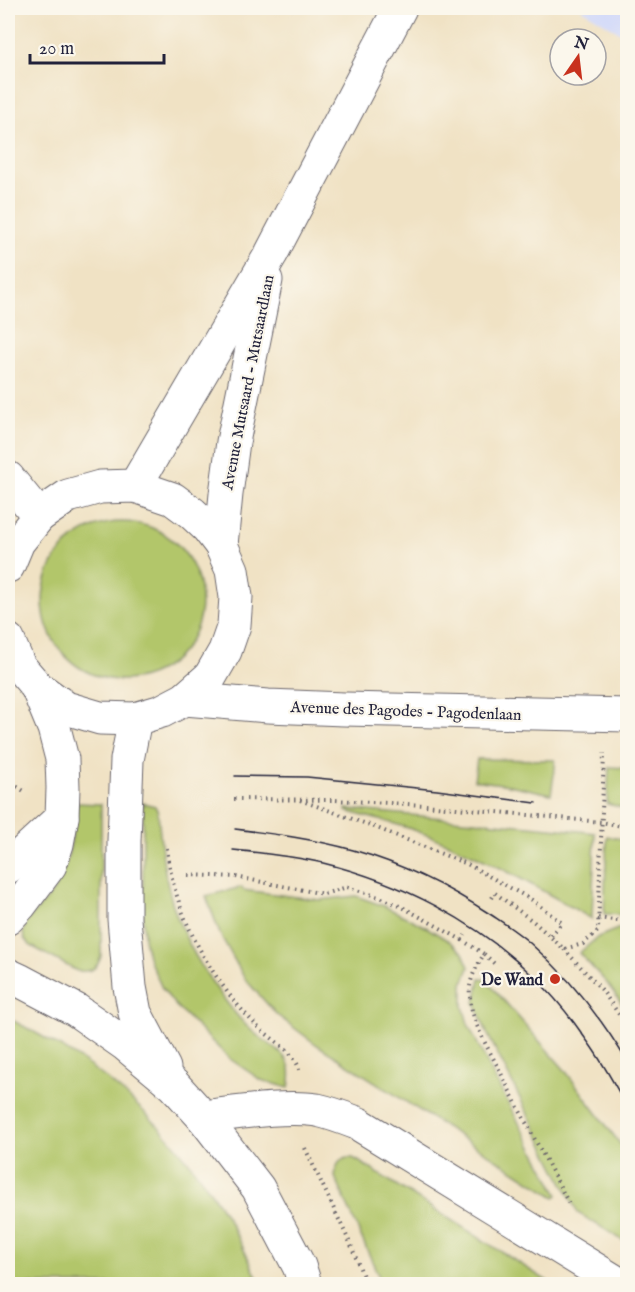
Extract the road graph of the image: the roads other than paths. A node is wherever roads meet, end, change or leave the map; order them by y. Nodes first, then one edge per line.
1 (400, 8) edge
2 (271, 254) junction
3 (8, 478) edge
4 (135, 486) junction
5 (39, 516) junction
6 (221, 545) junction
7 (8, 566) edge
8 (8, 640) edge
9 (37, 687) junction
10 (185, 699) junction
11 (627, 715) edge
12 (135, 719) junction
13 (62, 806) junction
14 (8, 867) edge
15 (8, 918) edge
16 (8, 975) edge
17 (174, 1085) junction
18 (203, 1117) junction
19 (305, 1284) edge
20 (619, 1284) edge

1 - 2 main road, Avenue Mutsaard - Mutsaardlaan
2 - 4 main road, Avenue Mutsaard - Mutsaardlaan
2 - 6 main road, Avenue Mutsaard - Mutsaardlaan
3 - 5 main road
4 - 5 main road
4 - 6 main road
5 - 7 main road
6 - 10 main road
8 - 9 main road
9 - 12 main road
9 - 13 main road
10 - 11 main road, Avenue des Pagodes - Pagodenlaan
10 - 12 main road
12 - 17 main road
13 - 14 main road
13 - 15 main road
16 - 17 main road
17 - 18 main road
18 - 19 main road
18 - 20 main road

